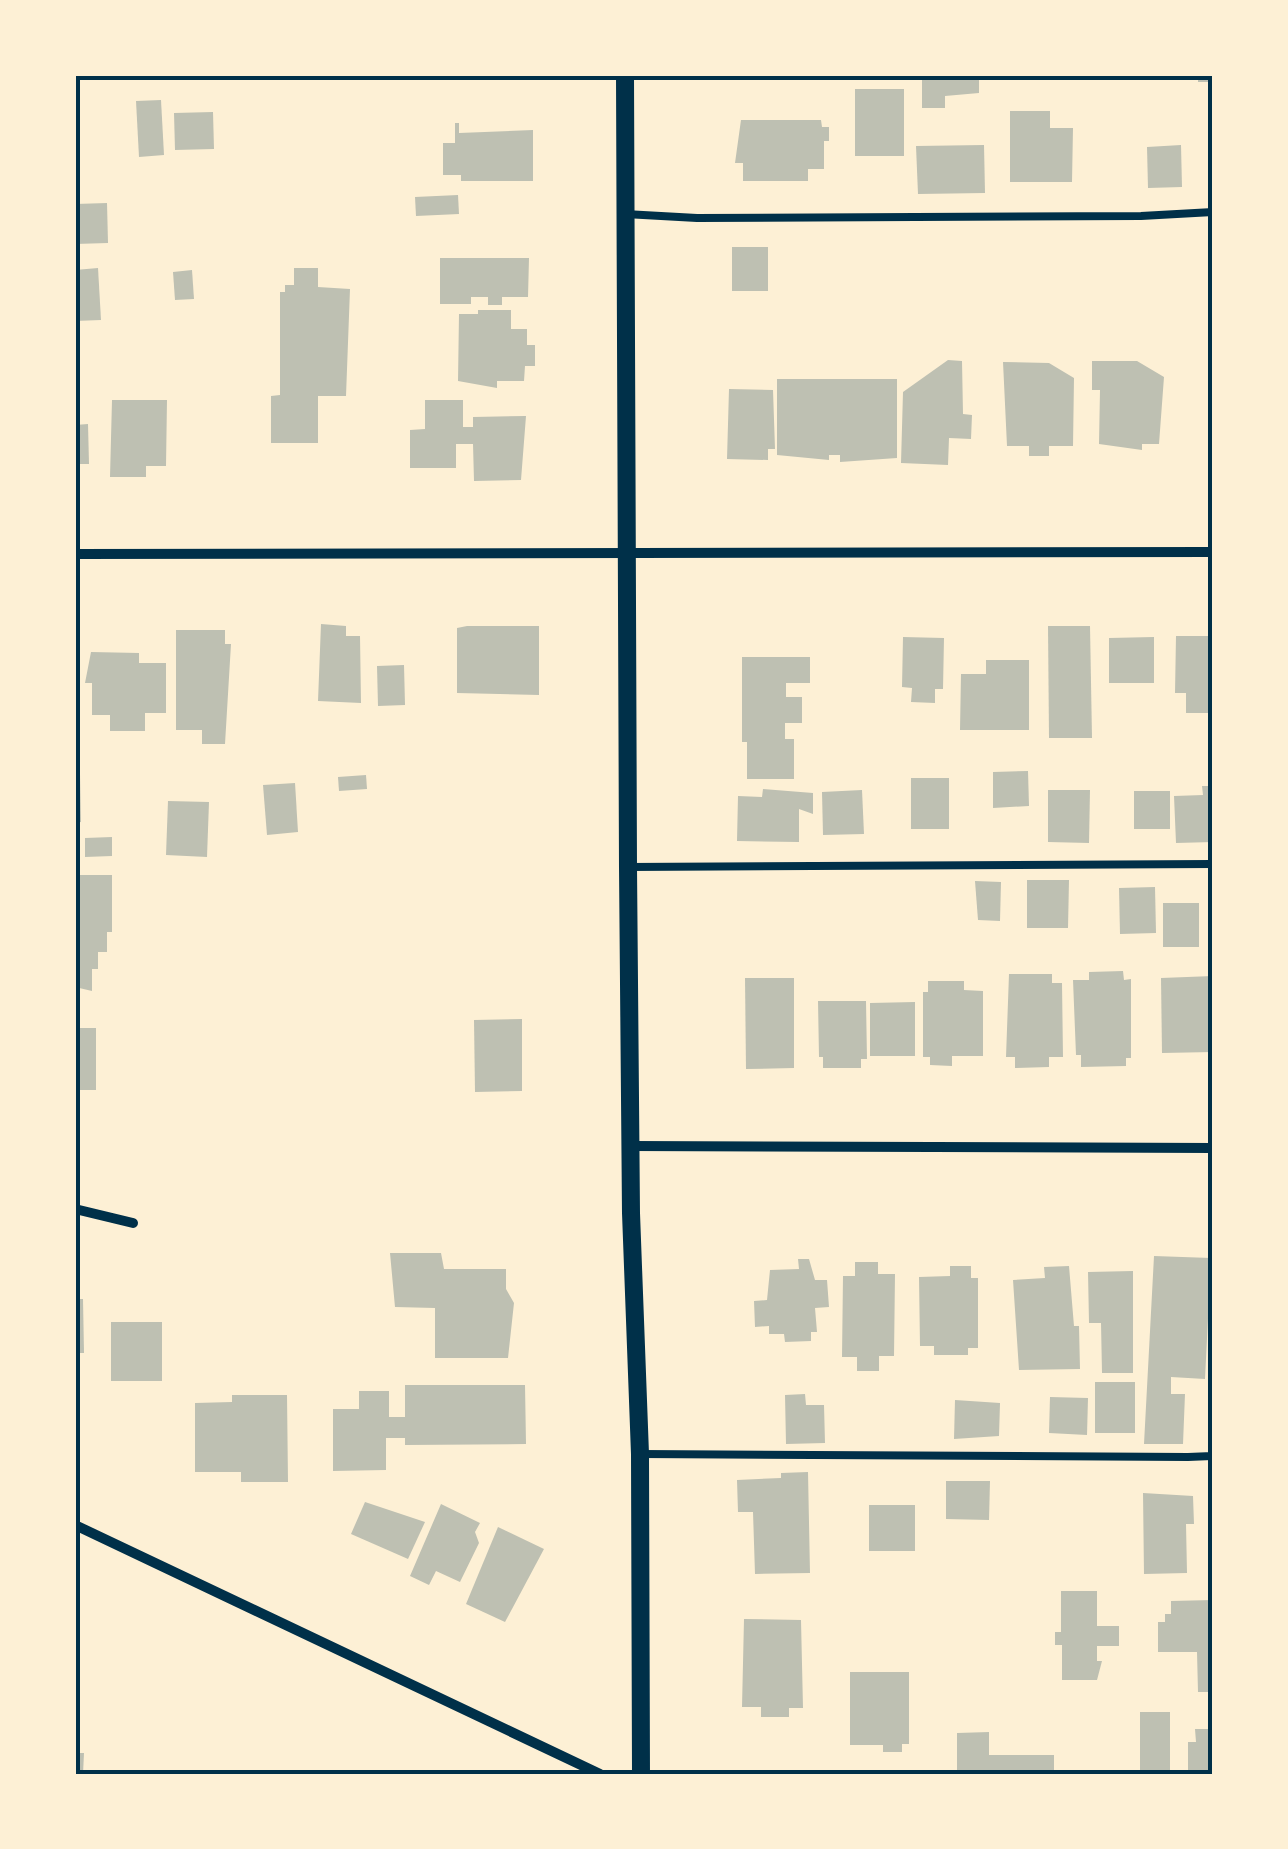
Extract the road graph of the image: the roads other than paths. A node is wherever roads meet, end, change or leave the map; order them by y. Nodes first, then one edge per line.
1 (624, 75) edge
2 (1213, 212) edge
3 (626, 214) junction
4 (1213, 552) edge
5 (75, 554) edge
6 (627, 554) junction
7 (1213, 864) edge
8 (628, 867) junction
9 (631, 1146) junction
10 (1213, 1149) edge
11 (75, 1210) edge
12 (132, 1223) dead end
13 (1213, 1443) edge
14 (640, 1454) junction
15 (75, 1525) edge
16 (600, 1774) edge
17 (641, 1774) edge

1 - 3 street
2 - 3 lane
3 - 6 street
4 - 6 street
5 - 6 street
6 - 8 street
7 - 8 lane
8 - 9 street
9 - 10 street
9 - 14 street
11 - 12 street
13 - 14 lane
14 - 17 street
15 - 16 street

